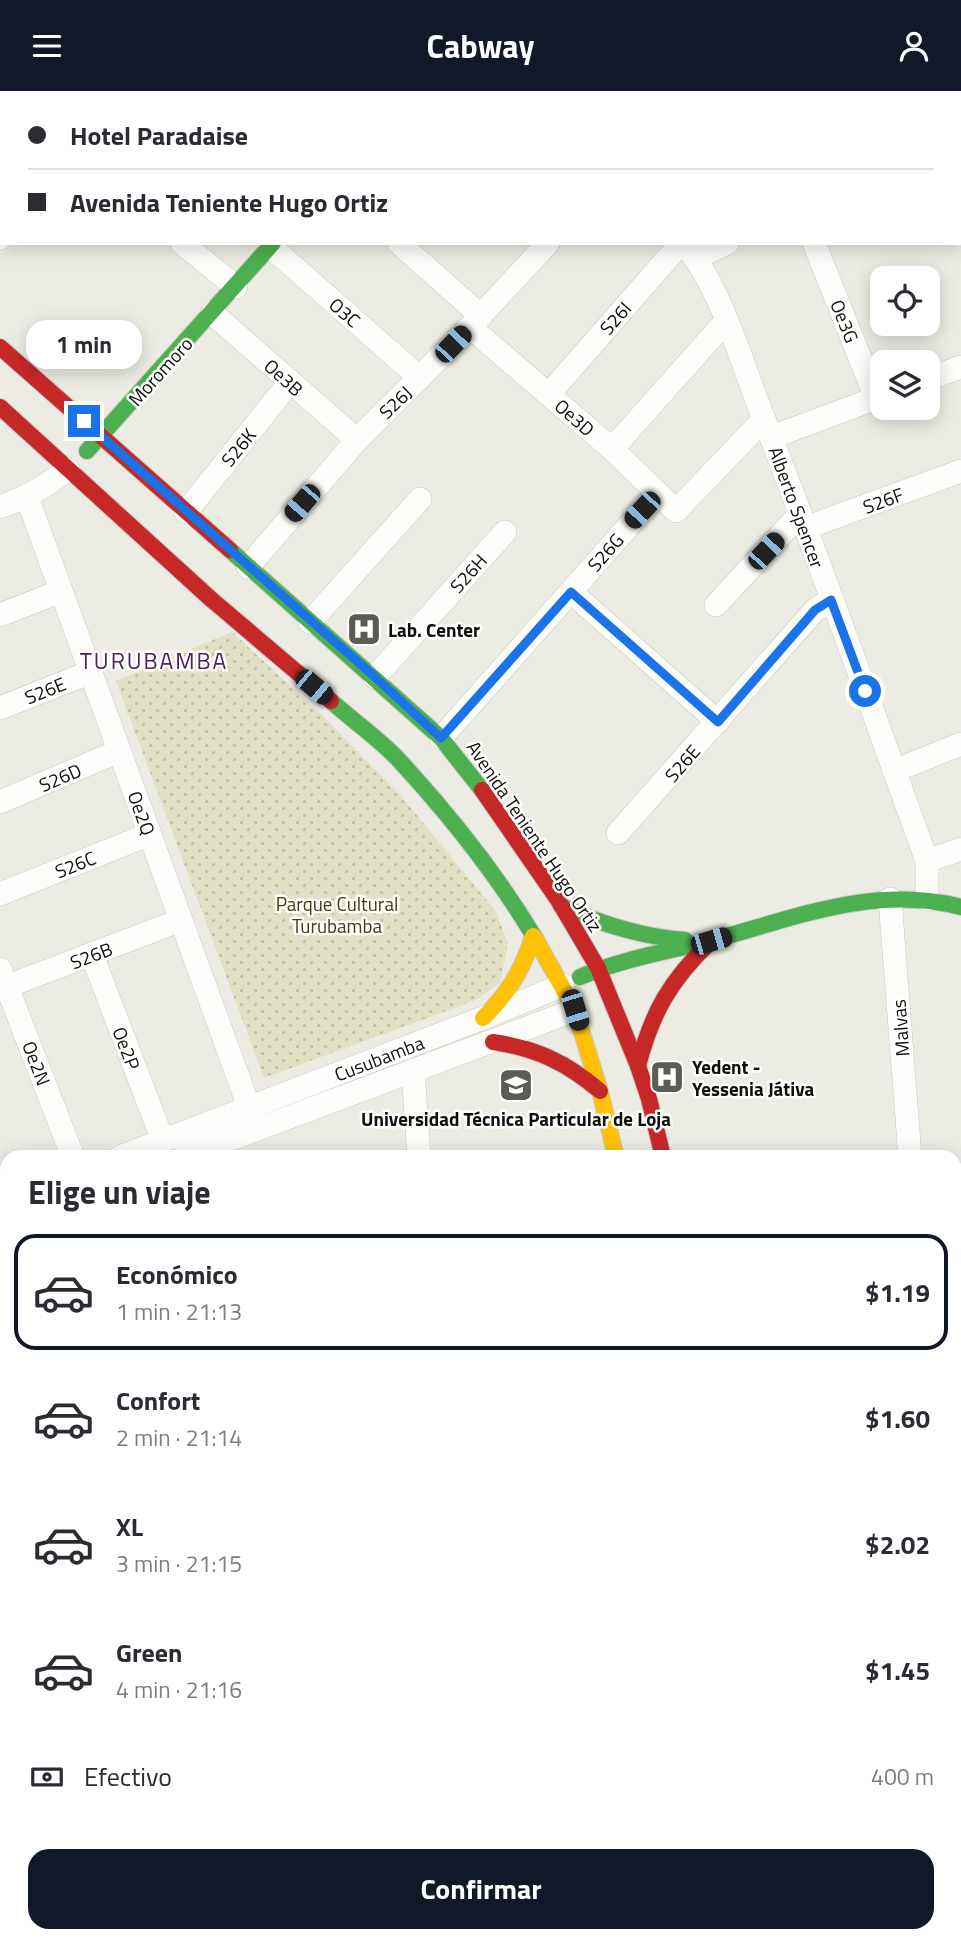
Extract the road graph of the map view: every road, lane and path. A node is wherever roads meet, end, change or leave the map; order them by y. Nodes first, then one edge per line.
1 (184, 245) edge
2 (272, 245) edge
3 (401, 245) edge
4 (711, 245) edge
5 (815, 245) edge
6 (537, 247) edge
7 (687, 248) edge
8 (236, 287) junction
9 (212, 313) junction
10 (726, 321) junction
11 (475, 322) junction
12 (0, 347) edge
13 (961, 367) edge
14 (940, 375) edge
15 (870, 376) edge
16 (420, 378) junction
17 (290, 382) junction
18 (549, 394) junction
19 (870, 400) edge
20 (0, 407) edge
21 (768, 428) junction
22 (101, 437) junction
23 (356, 440) junction
24 (612, 449) junction
25 (68, 469) junction
26 (961, 471) edge
27 (657, 493) junction
28 (27, 497) junction
29 (420, 499) dead end
30 (0, 507) edge
31 (186, 512) junction
32 (802, 521) junction
33 (505, 532) dead end
34 (248, 567) junction
35 (61, 591) junction
36 (571, 592) junction
37 (831, 600) junction
38 (716, 605) dead end
39 (0, 615) edge
40 (310, 622) junction
41 (91, 672) junction
42 (375, 677) junction
43 (0, 708) edge
44 (718, 722) junction
45 (441, 738) junction
46 (961, 744) edge
47 (119, 751) junction
48 (894, 771) junction
49 (0, 802) edge
50 (618, 833) dead end
51 (150, 834) junction
52 (961, 849) edge
53 (927, 862) junction
54 (0, 894) edge
55 (890, 899) junction
56 (927, 899) junction
57 (561, 906) junction
58 (961, 907) edge
59 (181, 921) junction
60 (533, 936) junction
61 (711, 941) junction
62 (92, 955) junction
63 (637, 959) junction
64 (598, 968) junction
65 (3, 982) edge
66 (563, 985) junction
67 (608, 992) junction
68 (575, 1010) junction
69 (483, 1018) junction
70 (493, 1042) junction
71 (638, 1066) junction
72 (413, 1070) junction
73 (600, 1091) junction
74 (253, 1118) junction
75 (163, 1141) junction
76 (70, 1150) edge
77 (139, 1150) edge
78 (212, 1150) edge
79 (419, 1150) edge
80 (614, 1150) edge
81 (661, 1150) edge
82 (909, 1150) edge

1 - 8 street
2 - 8 main road, Moromoro
2 - 16 street, O3C
3 - 11 street, Oe3D
4 - 7 street, S26I
5 - 15 street, Oe3G
6 - 11 street, S26J
7 - 10 street, Alberto Spencer
7 - 18 street, S26I
8 - 9 main road, Moromoro
9 - 17 street, Oe3B
9 - 22 main road, Moromoro
10 - 21 street, Alberto Spencer
10 - 24 street
11 - 16 street, S26J
11 - 18 street, Oe3D
12 - 22 main road, Avenida Teniente Hugo Ortiz
13 - 14 street
16 - 23 street, S26J
17 - 23 street, Oe3B
17 - 31 street, S26K
18 - 24 street, Oe3D
19 - 21 street
20 - 25 main road
21 - 27 street, Oe3D
21 - 32 street, Alberto Spencer
22 - 25 main road, Moromoro
22 - 31 main road, Avenida Teniente Hugo Ortiz
23 - 34 street, S26J
24 - 27 street, Oe3D
25 - 28 street, Moromoro
25 - 60 main road
26 - 32 street, S26F
27 - 36 street, S26G
28 - 30 street, Moromoro
28 - 35 street, Oe2Q
29 - 40 street
31 - 34 main road, Avenida Teniente Hugo Ortiz
32 - 37 street, Alberto Spencer
32 - 38 street
33 - 42 street, S26H
34 - 40 main road, Avenida Teniente Hugo Ortiz
35 - 39 street
35 - 41 street, Oe2Q
36 - 44 street
36 - 45 street, S26G
37 - 44 street, S26E
37 - 48 street, Alberto Spencer
40 - 42 main road, Avenida Teniente Hugo Ortiz
41 - 43 street, S26E
41 - 47 street, Oe2Q
42 - 45 main road, Avenida Teniente Hugo Ortiz
44 - 50 street, S26E
45 - 57 main road, Avenida Teniente Hugo Ortiz
46 - 48 street
47 - 49 street, S26D
47 - 51 street, Oe2Q
48 - 53 street, Alberto Spencer
51 - 54 street, S26C
51 - 59 street, Oe2Q
52 - 53 street
53 - 56 street, Alberto Spencer
55 - 56 main road, Cusubamba
55 - 61 main road, Cusubamba
55 - 82 street, Malvas
56 - 58 main road, Cusubamba
57 - 61 main road
57 - 64 main road, Avenida Teniente Hugo Ortiz
59 - 62 street, S26B
59 - 74 street, Oe2Q
60 - 66 main road
60 - 69 main road
61 - 63 main road, Cusubamba
61 - 71 main road
62 - 65 street, S26B
62 - 75 street, Oe2P
63 - 64 main road, Cusubamba
63 - 67 main road, Cusubamba
64 - 66 main road, Cusubamba
64 - 67 main road, Avenida Teniente Hugo Ortiz
65 - 76 street, Oe2N
66 - 68 main road
66 - 69 street, Cusubamba
67 - 68 main road, Cusubamba
67 - 71 main road, Avenida Teniente Hugo Ortiz
68 - 70 street, Cusubamba
68 - 73 main road
69 - 74 street, Cusubamba
70 - 72 street, Cusubamba
70 - 73 main road
71 - 81 main road, Avenida Teniente Hugo Ortiz
72 - 74 street, Cusubamba
72 - 79 street
73 - 80 main road
74 - 75 street, Cusubamba
74 - 78 street, Cusubamba
75 - 77 street, Cusubamba

